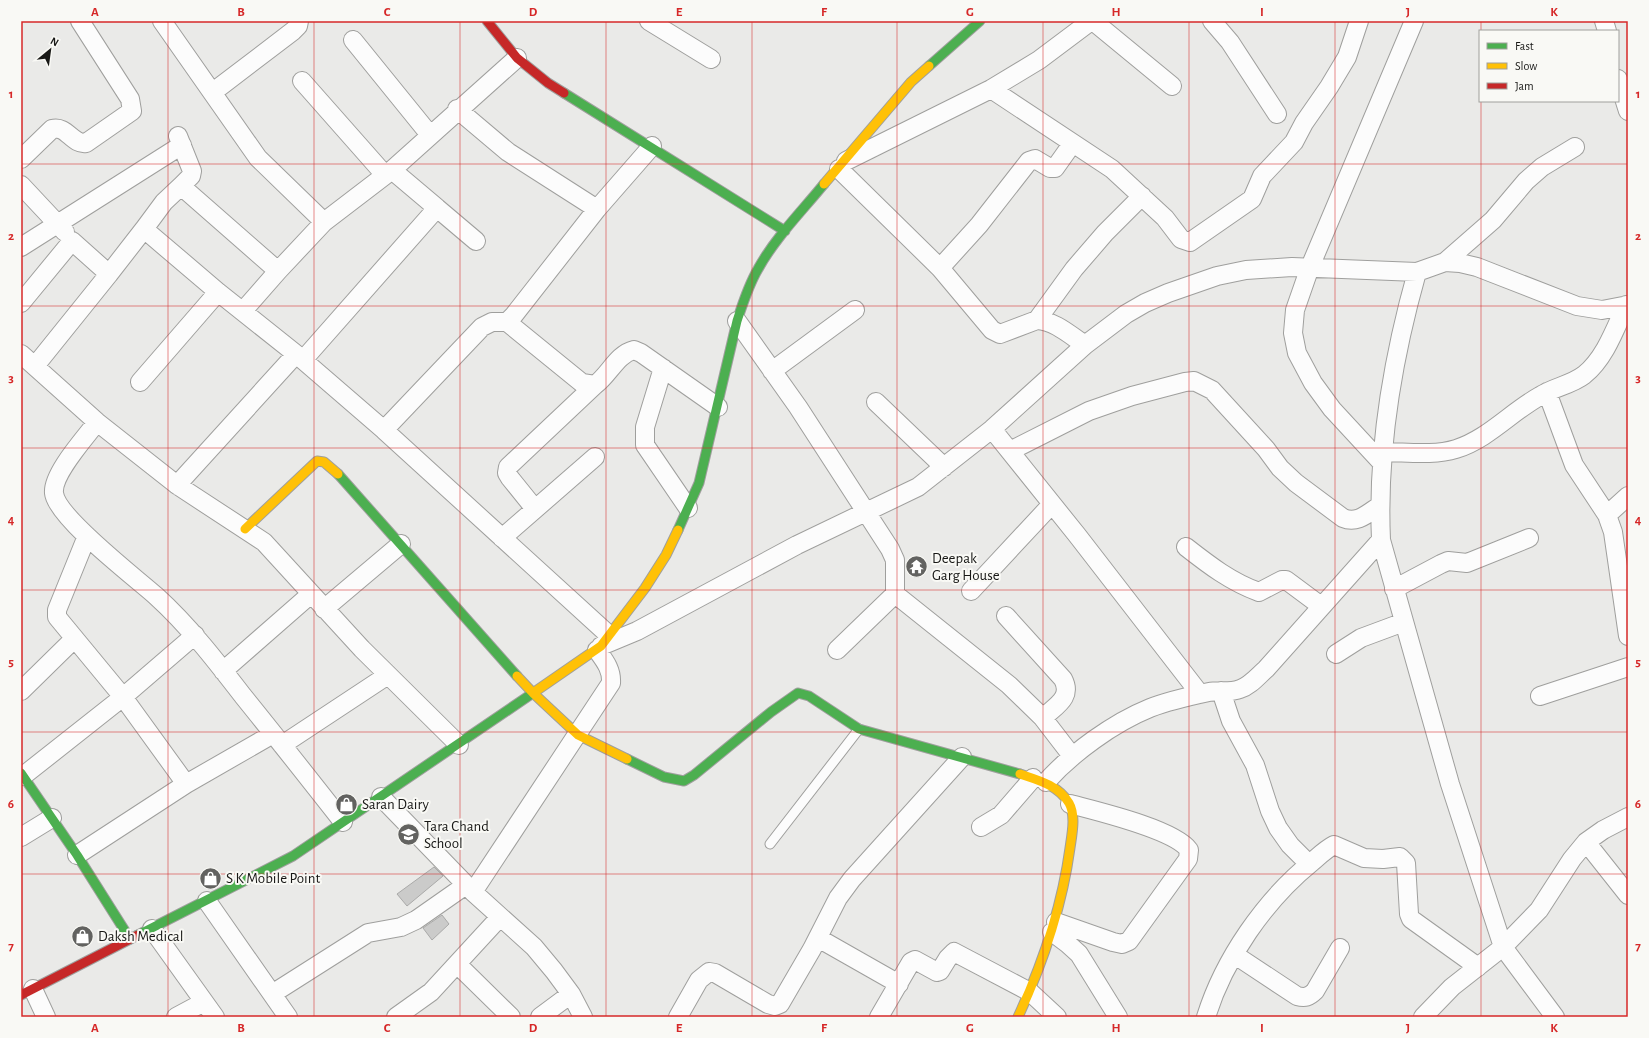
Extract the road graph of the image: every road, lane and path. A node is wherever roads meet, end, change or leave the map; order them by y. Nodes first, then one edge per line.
1 (80, 21) edge
2 (162, 21) edge
3 (299, 21) edge
4 (487, 21) edge
5 (649, 21) edge
6 (980, 21) edge
7 (1092, 21) edge
8 (1212, 21) edge
9 (1359, 21) edge
10 (1414, 21) edge
11 (676, 28) edge
12 (353, 40) dead end
13 (517, 58) junction
14 (711, 59) dead end
15 (302, 81) dead end
16 (1619, 82) edge
17 (1172, 86) dead end
18 (991, 89) junction
19 (213, 92) junction
20 (457, 109) junction
21 (1628, 111) edge
22 (1277, 114) dead end
23 (430, 135) junction
24 (1072, 144) junction
25 (652, 146) junction
26 (1575, 147) dead end
27 (21, 159) edge
28 (842, 165) junction
29 (388, 173) junction
30 (21, 185) edge
31 (181, 186) junction
32 (1142, 196) junction
33 (437, 208) junction
34 (597, 209) junction
35 (324, 222) junction
36 (58, 224) junction
37 (144, 229) junction
38 (785, 231) junction
39 (72, 241) junction
40 (476, 241) dead end
41 (21, 247) edge
42 (1446, 262) junction
43 (1310, 267) junction
44 (940, 268) junction
45 (278, 271) junction
46 (1416, 272) junction
47 (109, 274) junction
48 (218, 292) junction
49 (21, 303) edge
50 (1627, 305) edge
51 (855, 310) dead end
52 (243, 311) junction
53 (1036, 320) junction
54 (737, 321) junction
55 (507, 322) junction
56 (1085, 346) junction
57 (21, 354) edge
58 (300, 357) junction
59 (35, 366) junction
60 (663, 368) junction
61 (772, 371) junction
62 (140, 382) dead end
63 (595, 385) junction
64 (1548, 392) junction
65 (876, 402) dead end
66 (718, 407) junction
67 (97, 422) junction
68 (992, 429) junction
69 (384, 430) junction
70 (1010, 451) junction
71 (595, 457) dead end
72 (1382, 457) junction
73 (944, 467) junction
74 (177, 485) junction
75 (1628, 496) edge
76 (1052, 504) junction
77 (1379, 506) junction
78 (688, 508) junction
79 (536, 509) junction
80 (867, 512) junction
81 (1607, 515) junction
82 (245, 529) junction
83 (87, 536) junction
84 (502, 538) junction
85 (1529, 538) dead end
86 (1381, 540) junction
87 (401, 544) junction
88 (1186, 547) dead end
89 (1394, 589) junction
90 (971, 591) dead end
91 (311, 594) junction
92 (895, 594) junction
93 (1321, 606) junction
94 (324, 609) junction
95 (1006, 616) dead end
96 (1404, 622) junction
97 (194, 635) junction
98 (1628, 636) edge
99 (74, 639) junction
100 (603, 644) junction
101 (838, 650) dead end
102 (1336, 654) dead end
103 (1628, 667) edge
104 (223, 671) junction
105 (388, 675) junction
106 (21, 691) edge
107 (1221, 691) junction
108 (533, 693) junction
109 (1200, 694) junction
110 (1540, 696) dead end
111 (123, 697) junction
112 (1043, 718) junction
113 (859, 729) junction
114 (578, 735) junction
115 (278, 740) junction
116 (459, 746) junction
117 (1072, 756) junction
118 (962, 757) junction
119 (22, 774) edge
120 (1039, 780) junction
121 (186, 784) junction
122 (381, 797) junction
123 (1070, 804) junction
124 (1628, 817) edge
125 (52, 818) junction
126 (343, 822) junction
127 (981, 827) dead end
128 (21, 837) edge
129 (1586, 842) junction
130 (770, 844) dead end
131 (77, 855) junction
132 (1309, 864) junction
133 (469, 888) junction
134 (1628, 895) edge
135 (207, 901) junction
136 (500, 917) junction
137 (1054, 927) junction
138 (152, 928) junction
139 (818, 938) junction
140 (130, 939) junction
141 (1503, 947) junction
142 (1340, 948) dead end
143 (1235, 955) junction
144 (457, 964) junction
145 (1478, 967) junction
146 (899, 984) junction
147 (27, 992) edge
148 (1030, 992) junction
149 (272, 994) junction
150 (571, 994) junction
151 (204, 1002) junction
152 (46, 1017) edge
153 (176, 1017) edge
154 (215, 1017) edge
155 (288, 1017) edge
156 (396, 1017) edge
157 (511, 1017) edge
158 (540, 1017) edge
159 (583, 1017) edge
160 (678, 1017) edge
161 (879, 1017) edge
162 (1018, 1017) edge
163 (1057, 1017) edge
164 (1118, 1017) edge
165 (1206, 1017) edge
166 (1423, 1017) edge
167 (1555, 1017) edge

1 - 27 street
2 - 19 street
3 - 19 street
4 - 13 street
5 - 11 street
6 - 28 street
7 - 17 street
7 - 18 street
8 - 22 street
9 - 32 street
10 - 43 street
11 - 14 street
12 - 23 street
13 - 20 street
13 - 25 street
15 - 29 street
16 - 21 street
18 - 24 street
18 - 28 street
19 - 35 street
20 - 23 street
20 - 34 street
23 - 29 street
24 - 32 street
24 - 44 street
25 - 34 street
25 - 38 street
26 - 42 street
28 - 38 street
28 - 44 street
29 - 33 street
29 - 35 street
30 - 36 street
31 - 36 street
31 - 37 street
31 - 45 street
32 - 53 street
33 - 40 street
33 - 58 street
34 - 55 street
35 - 45 street
36 - 39 street
36 - 41 street
37 - 47 street
37 - 48 street
38 - 54 street
39 - 47 street
39 - 49 street
42 - 46 street
42 - 50 street
43 - 46 street
43 - 56 street
43 - 72 street
44 - 53 street
45 - 52 street
46 - 72 street
47 - 59 street
48 - 52 street
48 - 62 street
50 - 64 street
51 - 61 street
52 - 58 street
53 - 56 street
54 - 61 street
54 - 66 street
55 - 63 street
55 - 69 street
56 - 68 street
57 - 59 street
58 - 69 street
58 - 74 street
59 - 67 street
60 - 63 street
60 - 66 street
60 - 78 street
61 - 80 street
63 - 79 street
64 - 72 street
64 - 81 street
65 - 73 street
66 - 78 street
67 - 74 street
67 - 83 street
68 - 70 street
68 - 73 street
69 - 84 street
70 - 76 street
70 - 77 street
71 - 79 street
72 - 77 street
73 - 80 street
74 - 82 street
75 - 81 street
76 - 90 street
76 - 109 street
77 - 86 street
78 - 100 street
79 - 84 street
80 - 92 street
80 - 100 street
81 - 98 street
82 - 87 street
82 - 91 street
83 - 97 street
83 - 99 street
84 - 100 street
85 - 89 street
86 - 89 street
86 - 93 street
87 - 94 street
87 - 108 street
88 - 93 street
89 - 96 street
91 - 94 street
91 - 104 street
92 - 101 street
92 - 112 street
93 - 107 street
94 - 105 street
95 - 112 street
96 - 102 street
96 - 141 street
97 - 104 street
97 - 111 street
99 - 106 street
99 - 111 street
100 - 108 street
100 - 114 street
103 - 110 street
104 - 115 street
105 - 115 street
105 - 116 street
107 - 109 street
107 - 132 street
108 - 114 street
108 - 116 street
109 - 117 street
111 - 119 street
111 - 121 street
112 - 117 street
113 - 114 street
113 - 118 street
113 - 130 lane
114 - 133 street
115 - 121 street
115 - 126 street
116 - 122 street
117 - 120 street
118 - 120 street
118 - 139 street
119 - 125 street
120 - 123 street
120 - 127 street
121 - 131 street
122 - 126 street
122 - 133 street
123 - 137 street
123 - 137 street
124 - 129 street
125 - 128 street
125 - 131 street
126 - 135 street
129 - 134 street
129 - 141 street
131 - 140 street
132 - 143 street
132 - 145 street
133 - 136 street
133 - 149 street
135 - 138 street
135 - 149 street
136 - 144 street
136 - 150 street
137 - 148 street
137 - 164 street
138 - 140 street
138 - 151 street
139 - 146 street
139 - 160 street
140 - 147 street
141 - 145 street
141 - 167 street
142 - 143 street
143 - 165 street
144 - 156 street
144 - 157 street
145 - 166 street
146 - 148 street
146 - 161 street
147 - 152 street
148 - 162 street
148 - 163 street
149 - 155 street
150 - 158 street
150 - 159 street
151 - 153 street
151 - 154 street

